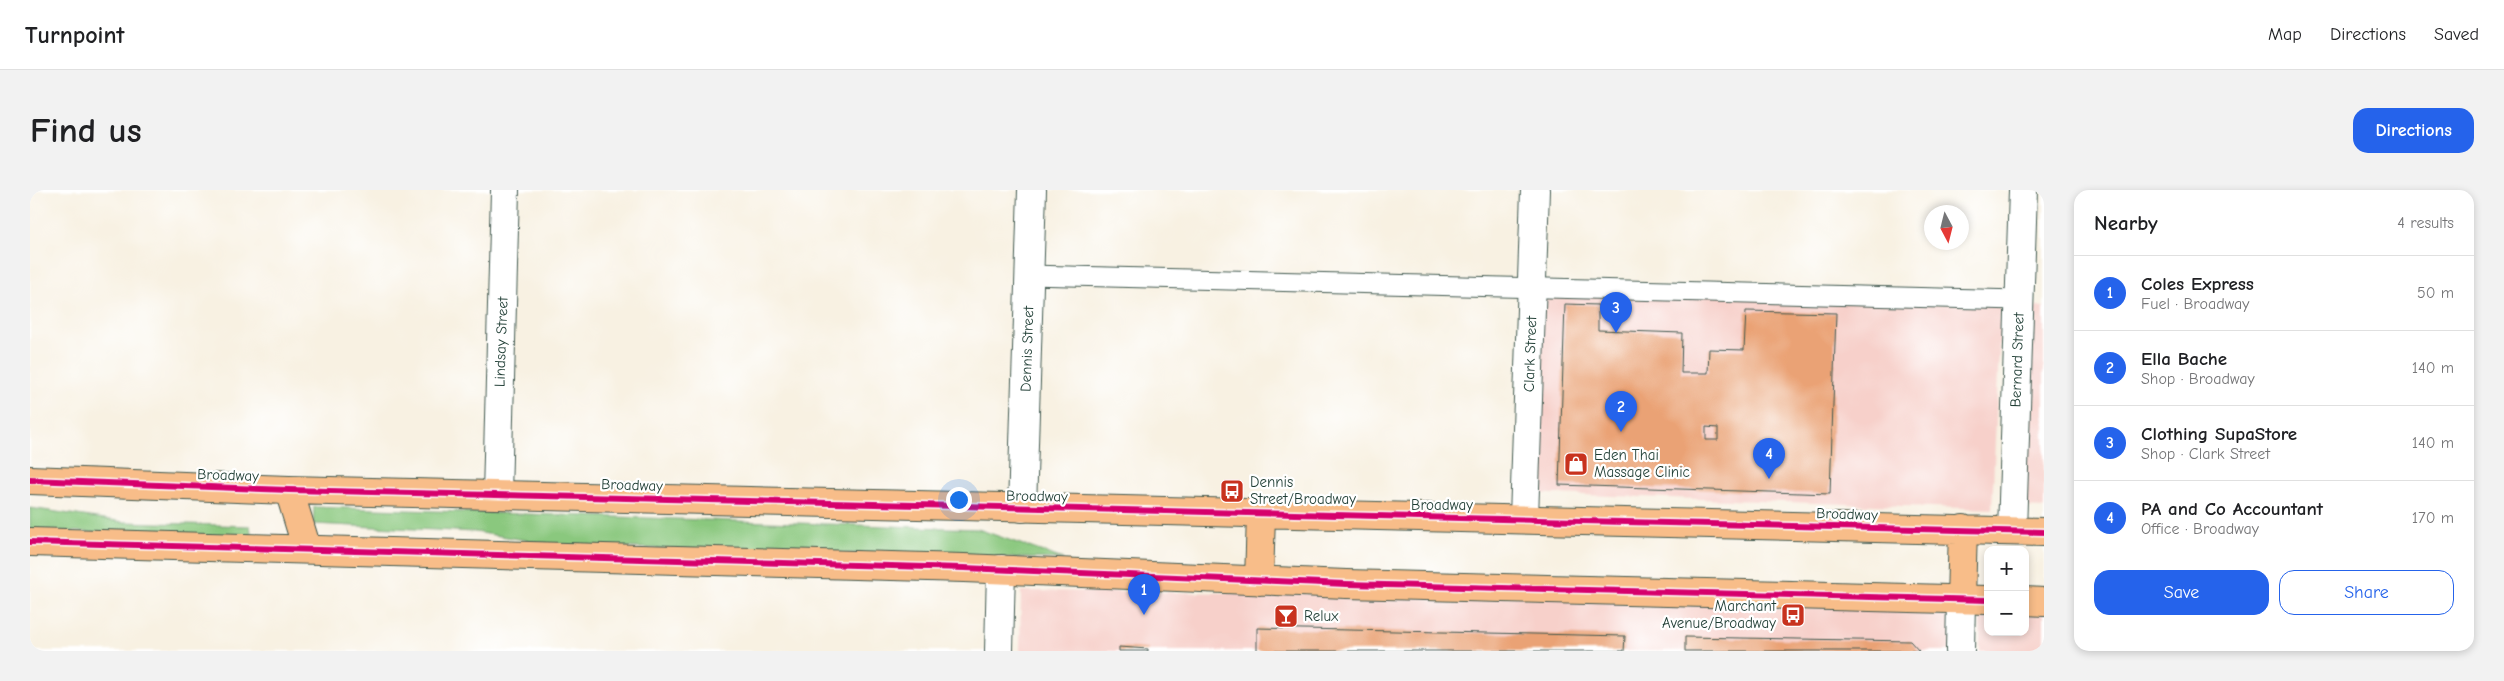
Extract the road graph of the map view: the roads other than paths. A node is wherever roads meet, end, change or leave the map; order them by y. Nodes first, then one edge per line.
1 (505, 190) edge
2 (1032, 190) edge
3 (1535, 190) edge
4 (2023, 190) edge
5 (1029, 275) junction
6 (1532, 289) junction
7 (2019, 300) junction
8 (30, 480) edge
9 (288, 490) junction
10 (497, 494) junction
11 (1022, 508) junction
12 (1261, 514) junction
13 (1524, 518) junction
14 (1963, 529) junction
15 (2044, 532) edge
16 (2012, 540) edge
17 (30, 542) edge
18 (307, 549) junction
19 (1001, 569) junction
20 (1259, 581) junction
21 (1974, 600) edge
22 (2029, 601) edge
23 (2044, 602) edge
24 (999, 651) edge
25 (1960, 651) edge

1 - 10 street, Lindsay Street
2 - 5 street, Dennis Street
3 - 6 street, Clark Street
4 - 7 street, Bernard Street
5 - 6 lane
5 - 11 street, Dennis Street
6 - 7 lane
6 - 13 street, Clark Street
7 - 16 street, Bernard Street
8 - 9 main road, Broadway
9 - 10 main road, Broadway
9 - 18 main road
10 - 11 main road, Broadway
11 - 12 main road, Broadway
12 - 13 main road, Broadway
12 - 20 main road
13 - 14 main road, Broadway
14 - 16 main road, Broadway
14 - 21 main road
15 - 16 main road, Broadway
17 - 18 main road
18 - 19 main road
19 - 20 main road
19 - 24 street
20 - 21 main road
21 - 25 street
22 - 23 main road

